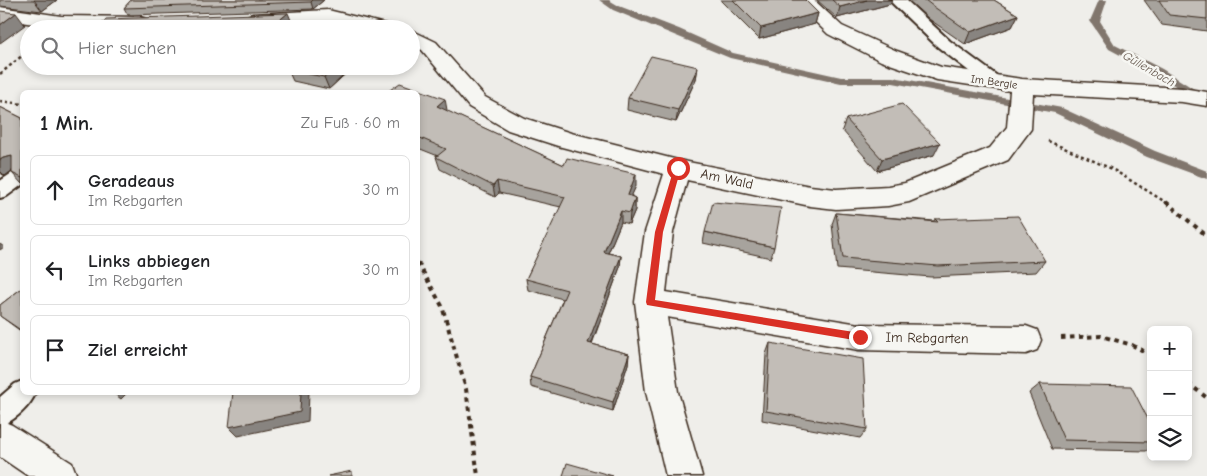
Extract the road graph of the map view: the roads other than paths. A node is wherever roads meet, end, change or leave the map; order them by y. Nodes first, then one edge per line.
1 (802, 0) edge
2 (898, 0) edge
3 (0, 13) edge
4 (47, 20) edge
5 (236, 20) edge
6 (345, 20) edge
7 (420, 41) edge
8 (994, 82) junction
9 (1022, 88) junction
10 (1207, 99) edge
11 (678, 168) junction
12 (20, 177) edge
13 (0, 191) edge
14 (650, 302) junction
15 (1026, 340) road end
16 (21, 395) edge
17 (0, 414) edge
18 (0, 437) edge
19 (59, 476) edge
20 (684, 476) edge

1 - 8 street, Im Bergle
2 - 8 lane
3 - 4 street
5 - 6 street
7 - 11 street, Am Wald
8 - 9 street, Im Bergle
9 - 10 street, Im Bergle
9 - 11 street, Am Wald
11 - 14 street
12 - 13 lane
14 - 15 street, Im Rebgarten
14 - 20 street
16 - 17 lane
18 - 19 street

